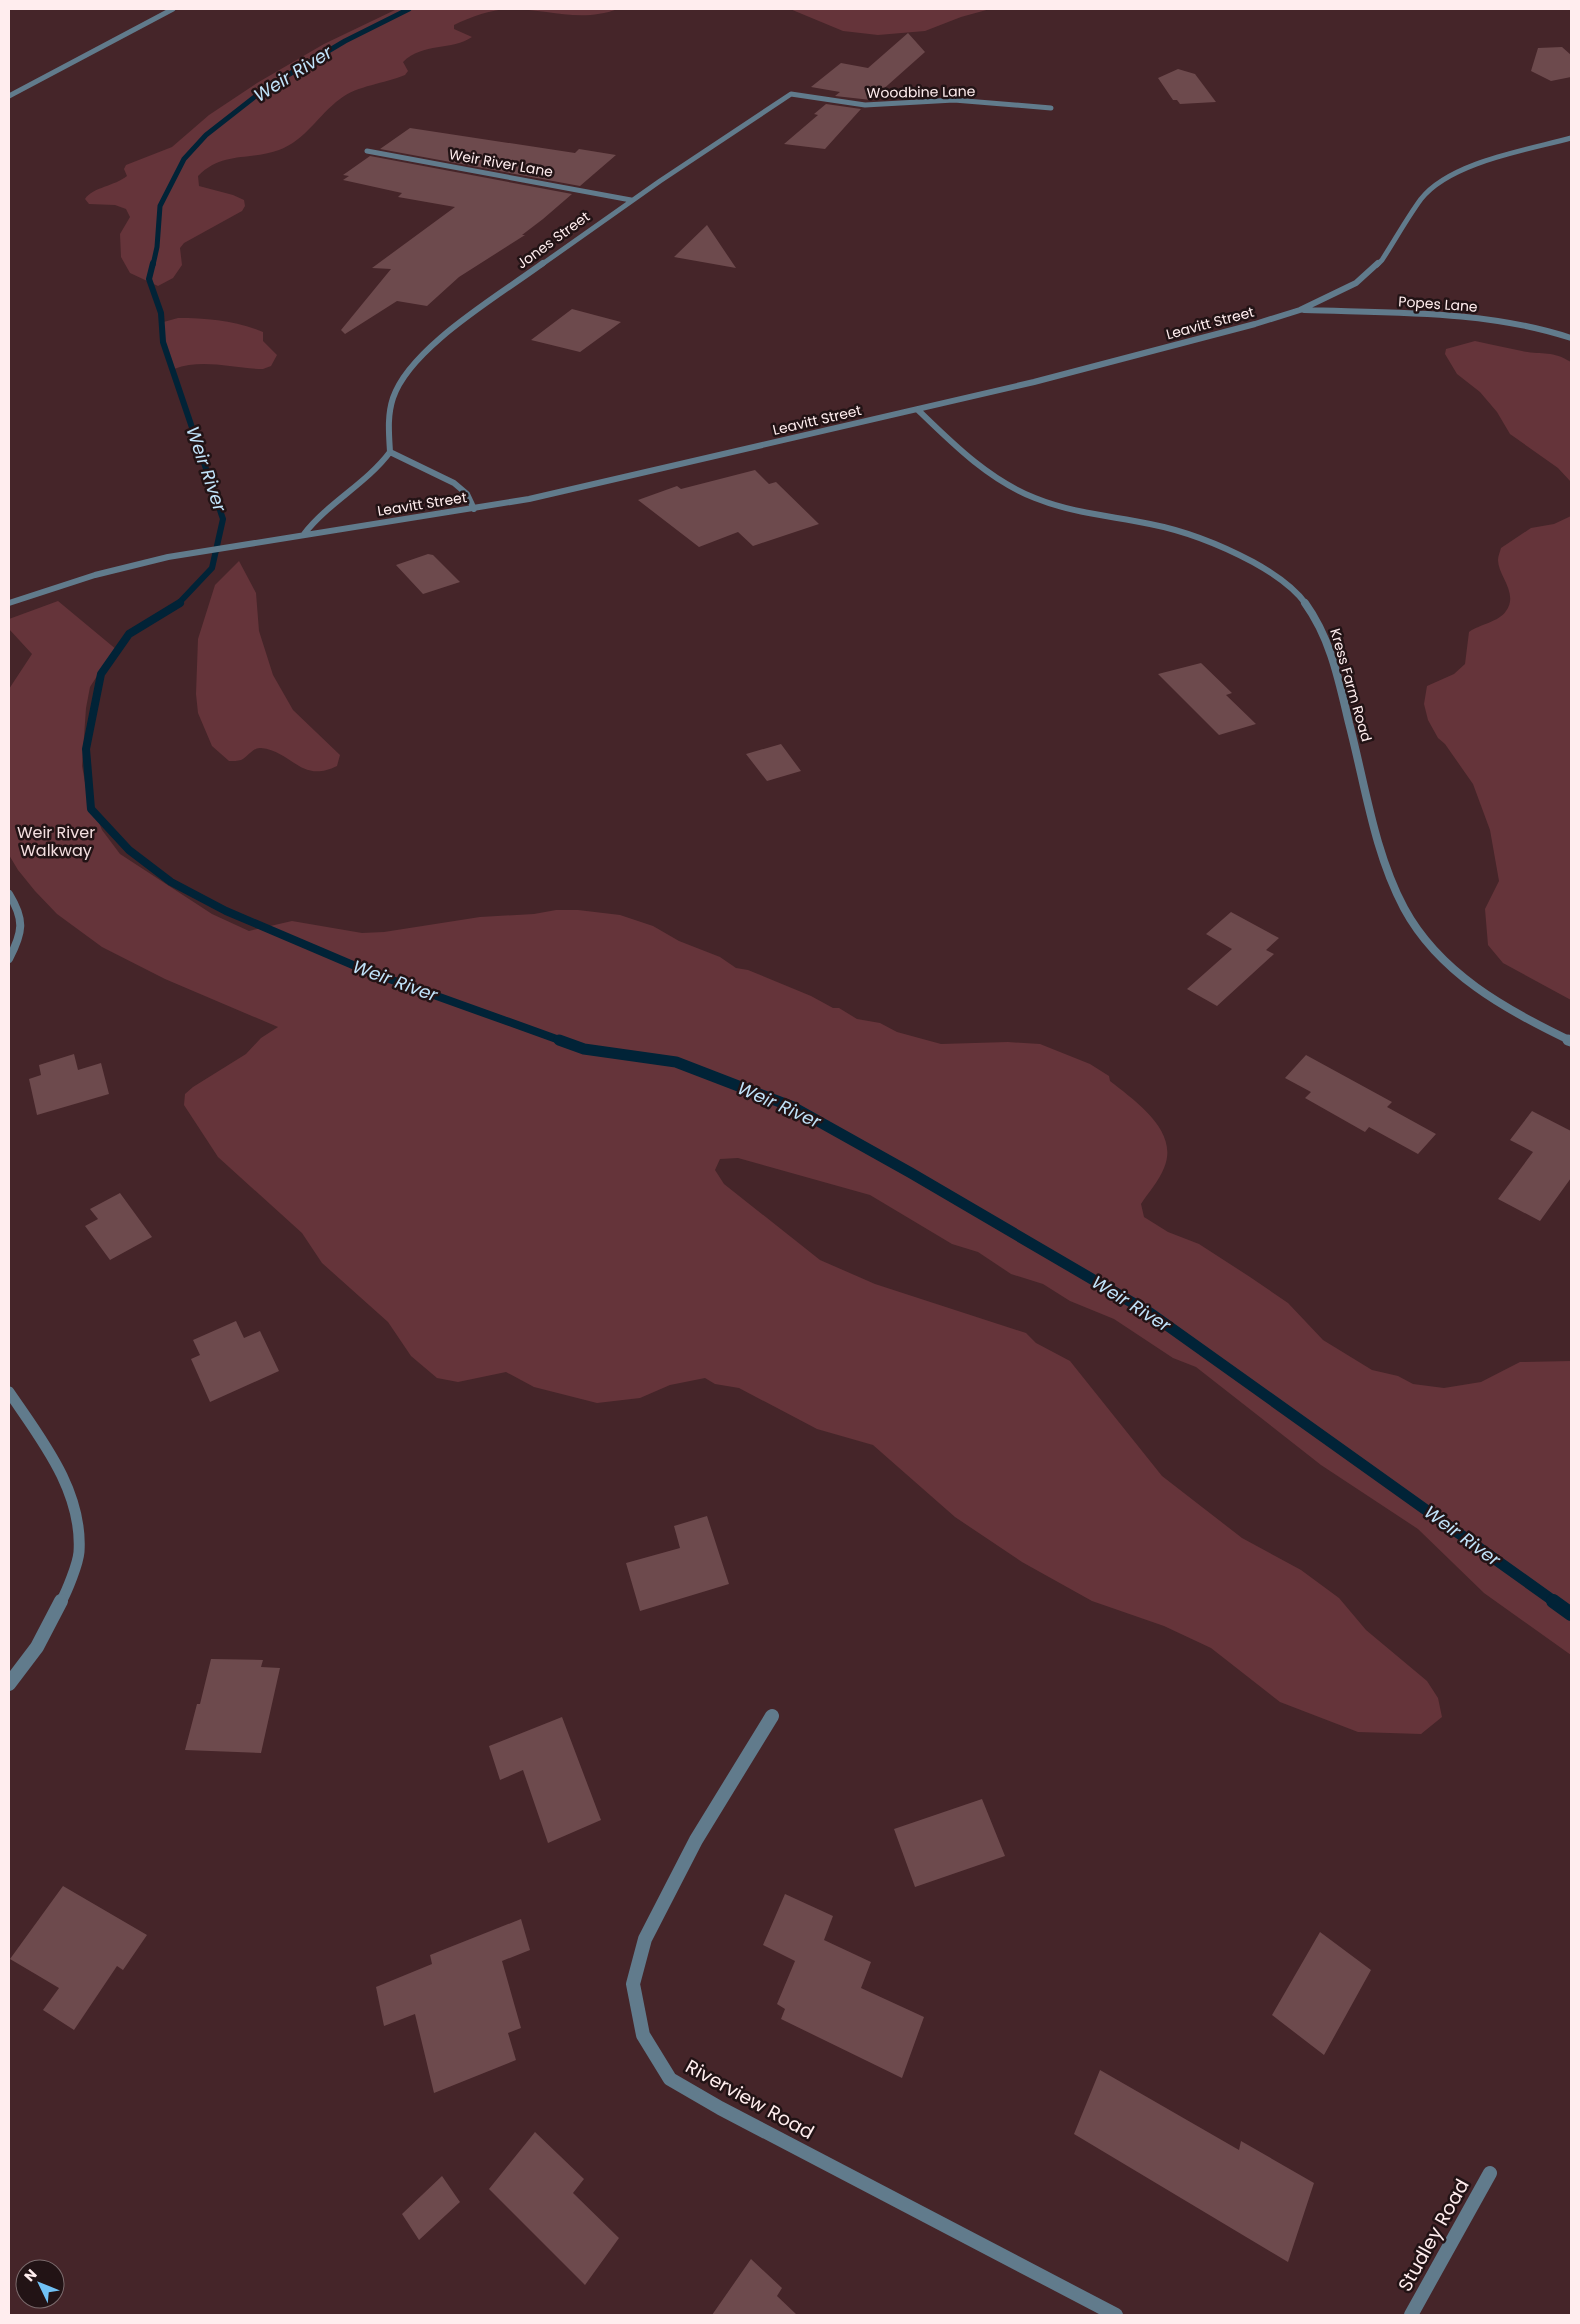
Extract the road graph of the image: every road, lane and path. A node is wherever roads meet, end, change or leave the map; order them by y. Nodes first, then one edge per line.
1 (172, 9) edge
2 (791, 94) joint
3 (9, 96) edge
4 (1052, 108) dead end
5 (1571, 138) edge
6 (367, 151) dead end
7 (631, 200) junction
8 (1300, 310) junction
9 (1571, 338) edge
10 (918, 410) junction
11 (390, 452) junction
12 (474, 510) junction
13 (304, 534) junction
14 (9, 603) edge
15 (9, 894) edge
16 (9, 959) edge
17 (1571, 1041) edge
18 (9, 1392) edge
19 (9, 1684) edge
20 (772, 1716) dead end
21 (1490, 2173) dead end
22 (1116, 2315) edge
23 (1411, 2315) edge

1 - 3 street
2 - 4 street, Woodbine Lane
2 - 7 street, Jones Street
5 - 8 street, Leavitt Street
6 - 7 street, Weir River Lane
7 - 11 street, Jones Street
8 - 9 street, Popes Lane
8 - 10 street, Leavitt Street
10 - 12 street, Leavitt Street
10 - 17 street, Kress Farm Road
11 - 12 street
11 - 13 street
12 - 13 street, Leavitt Street
13 - 14 street, Leavitt Street
15 - 16 street
18 - 19 street
20 - 22 street, Riverview Road
21 - 23 street, Studley Road

